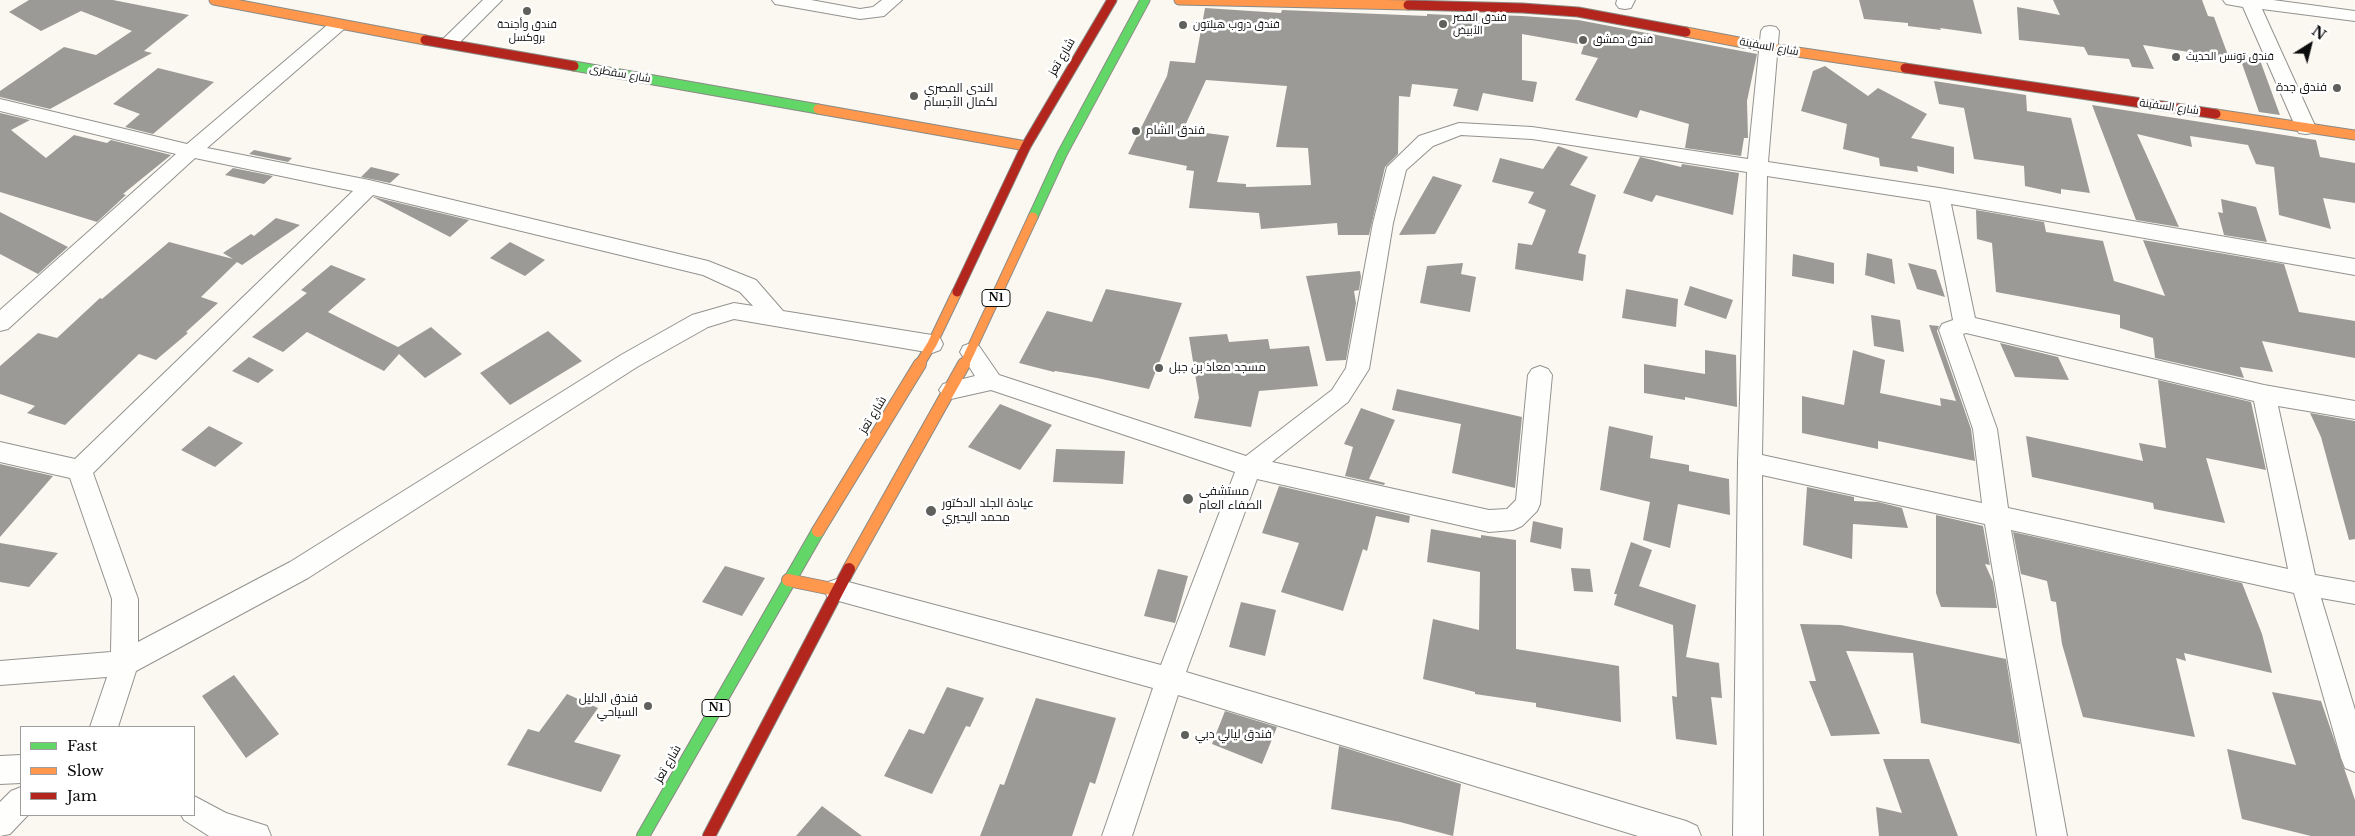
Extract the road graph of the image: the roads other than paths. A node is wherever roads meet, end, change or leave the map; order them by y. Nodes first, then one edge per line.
1 (214, 0) edge
2 (493, 0) edge
3 (781, 0) edge
4 (893, 0) edge
5 (1112, 0) edge
6 (1145, 0) edge
7 (1180, 0) edge
8 (1578, 0) edge
9 (2243, 1) edge
10 (1578, 12) junction
11 (2355, 16) edge
12 (338, 25) junction
13 (1770, 35) junction
14 (449, 43) junction
15 (0, 105) edge
16 (2300, 115) junction
17 (2355, 136) edge
18 (1031, 147) junction
19 (191, 151) junction
20 (1757, 168) junction
21 (369, 187) junction
22 (1939, 195) junction
23 (2355, 267) edge
24 (776, 318) junction
25 (0, 323) edge
26 (1965, 324) junction
27 (932, 344) junction
28 (971, 352) junction
29 (1540, 375) dead end
30 (992, 381) junction
31 (951, 390) junction
32 (2264, 394) junction
33 (2355, 410) edge
34 (0, 452) edge
35 (1750, 462) junction
36 (1249, 467) junction
37 (80, 470) junction
38 (1996, 515) junction
39 (788, 580) junction
40 (2304, 584) junction
41 (837, 590) junction
42 (2355, 593) edge
43 (125, 663) junction
44 (0, 673) edge
45 (1169, 680) junction
46 (104, 726) edge
47 (2355, 758) edge
48 (20, 769) edge
49 (0, 770) edge
50 (20, 802) edge
51 (195, 811) edge
52 (0, 824) edge
53 (256, 836) edge
54 (643, 836) edge
55 (709, 836) edge
56 (1118, 836) edge
57 (1686, 836) edge
58 (1748, 836) edge
59 (2052, 836) edge

1 - 12 main road, شارع سقطرى
2 - 14 street
3 - 4 street
5 - 18 main road, شارع تعز / N1
6 - 28 main road, N1
7 - 10 main road, شارع السفينة
8 - 10 main road
9 - 11 street
9 - 16 street
10 - 13 main road, شارع السفينة
12 - 14 main road, شارع سقطرى
12 - 19 street
13 - 16 main road, شارع السفينة
13 - 20 street
14 - 18 main road, شارع سقطرى
15 - 19 street
16 - 17 main road, شارع السفينة
18 - 27 main road, شارع تعز / N1
19 - 21 street
19 - 25 street
20 - 22 street
20 - 35 street
20 - 36 street
21 - 24 street
21 - 37 street
22 - 23 street
22 - 26 street
24 - 27 street
24 - 43 street
26 - 32 street
26 - 38 street
27 - 39 main road, شارع تعز / N1
28 - 30 street
28 - 31 main road, N1
29 - 36 street
30 - 31 street
30 - 36 street
31 - 41 main road, N1
32 - 33 street
32 - 40 street
34 - 37 street
35 - 38 street
35 - 58 street
36 - 45 street
37 - 43 street
38 - 40 street
38 - 59 street
39 - 41 main road
39 - 54 main road, شارع تعز / N1
40 - 42 street
40 - 47 street
41 - 45 street
41 - 55 main road, N1
43 - 44 street
43 - 46 street
45 - 56 street
45 - 57 street
48 - 49 street
50 - 52 street
51 - 53 street

